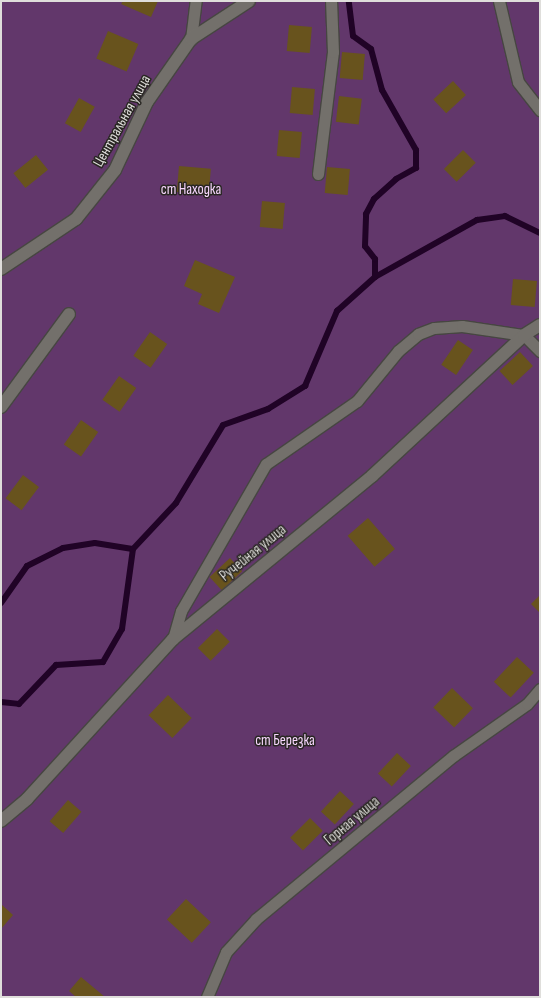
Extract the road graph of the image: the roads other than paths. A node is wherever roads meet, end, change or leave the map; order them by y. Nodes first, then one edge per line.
1 (196, 1) edge
2 (248, 1) edge
3 (331, 1) edge
4 (499, 1) edge
5 (191, 39) junction
6 (540, 110) edge
7 (318, 174) dead end
8 (1, 269) edge
9 (69, 314) dead end
10 (540, 325) edge
11 (524, 335) junction
12 (540, 351) edge
13 (1, 407) edge
14 (173, 639) junction
15 (540, 689) edge
16 (1, 821) edge
17 (207, 997) edge

1 - 5 lane
2 - 5 street, Центральная улица
3 - 7 lane
4 - 6 lane
5 - 8 street, Центральная улица
9 - 13 street
10 - 11 street, Ручейная улица
11 - 12 lane
11 - 14 street, Ручейная улица
11 - 14 lane
14 - 16 street, Ручейная улица
15 - 17 lane, Горная улица

